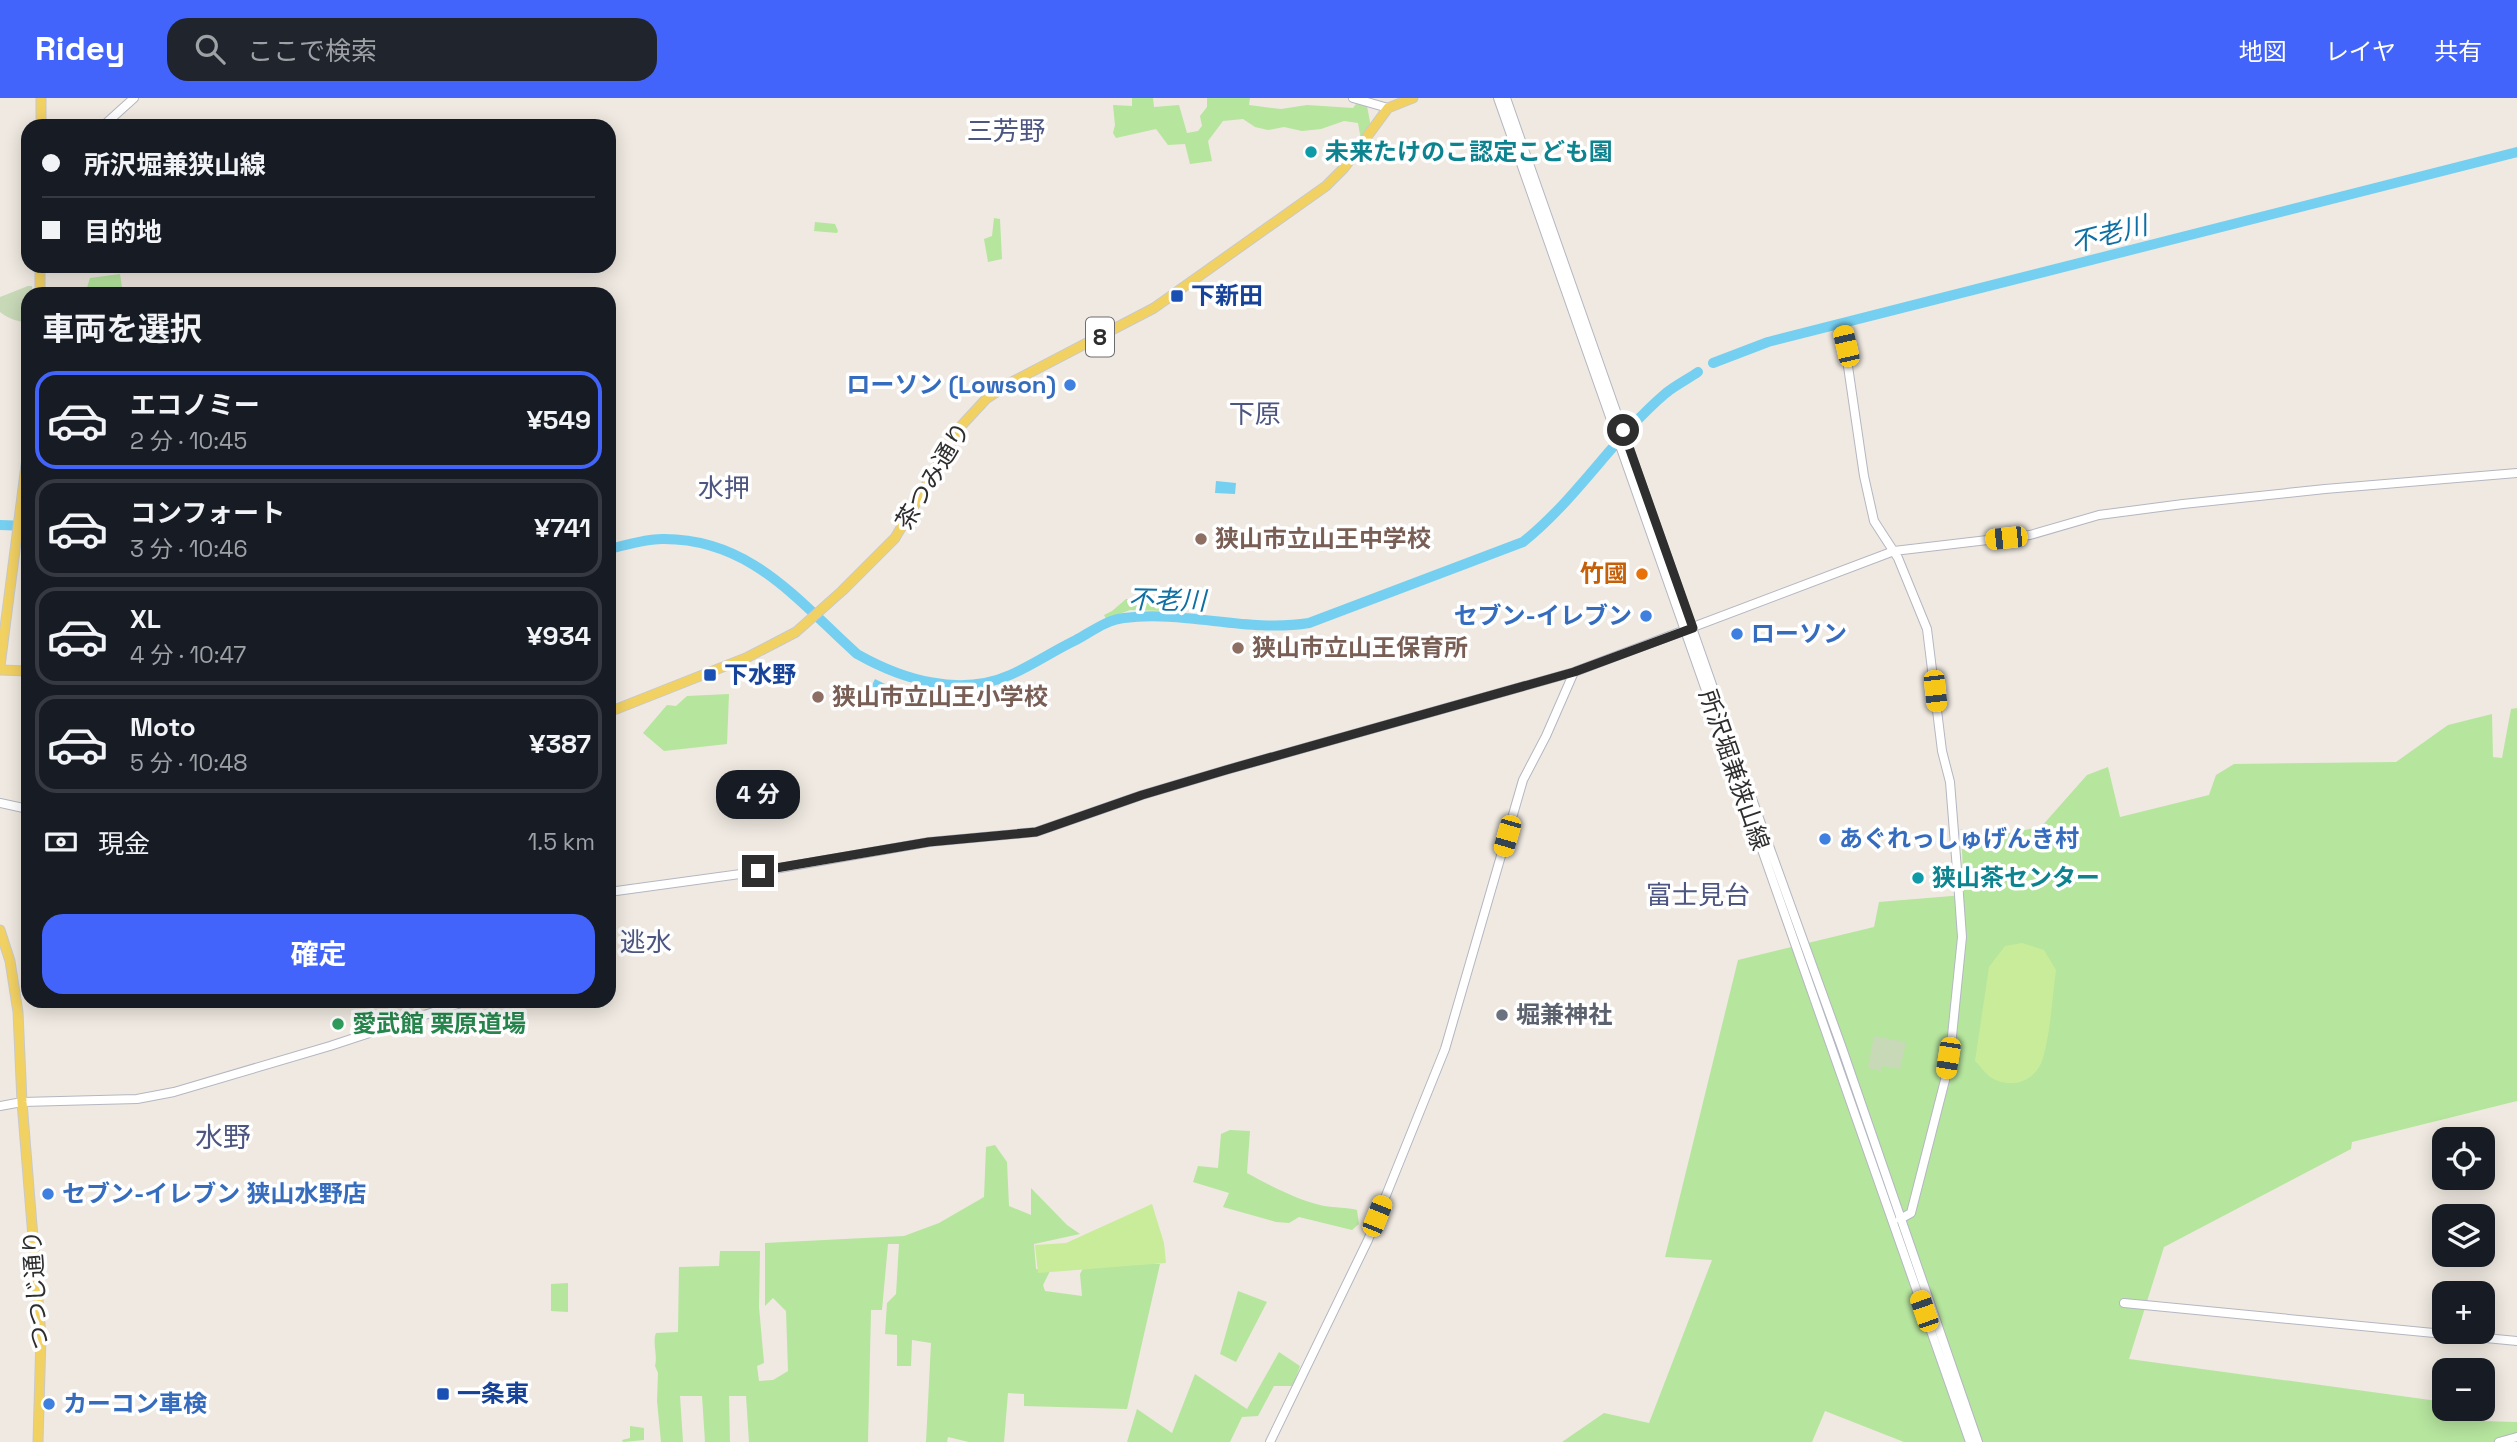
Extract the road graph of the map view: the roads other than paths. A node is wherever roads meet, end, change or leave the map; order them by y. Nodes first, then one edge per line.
1 (41, 98) edge
2 (134, 98) edge
3 (1353, 98) edge
4 (1413, 98) edge
5 (1498, 98) edge
6 (1506, 98) edge
7 (1388, 108) junction
8 (41, 119) edge
9 (111, 119) edge
10 (1843, 332) dead end
11 (1620, 433) junction
12 (2517, 473) edge
13 (21, 507) edge
14 (1894, 551) junction
15 (1689, 629) junction
16 (0, 668) edge
17 (21, 670) edge
18 (1574, 672) junction
19 (616, 709) edge
20 (0, 803) edge
21 (21, 808) edge
22 (616, 891) edge
23 (0, 930) edge
24 (450, 1008) edge
25 (22, 1102) junction
26 (0, 1106) edge
27 (1900, 1219) junction
28 (2124, 1303) dead end
29 (2517, 1341) edge
30 (2517, 1437) edge
31 (38, 1442) edge
32 (1270, 1442) edge
33 (1970, 1442) edge
34 (1978, 1442) edge
35 (2499, 1442) edge

1 - 8 main road
2 - 9 street
3 - 7 street
4 - 7 main road
5 - 11 street, 所沢堀兼狭山線
6 - 11 street, 所沢堀兼狭山線
7 - 19 main road, 茶つみ通り / 8
10 - 14 street
11 - 15 street, 所沢堀兼狭山線
12 - 14 street
13 - 16 main road
14 - 15 street
14 - 27 street
15 - 18 street
15 - 27 street, 所沢堀兼狭山線
15 - 33 street, 所沢堀兼狭山線
16 - 17 main road
18 - 22 street
18 - 32 street
20 - 21 street
23 - 25 main road, つつじ通り
24 - 25 street
25 - 26 street
25 - 31 main road, つつじ通り
27 - 34 street, 所沢堀兼狭山線
28 - 29 street
30 - 35 street

